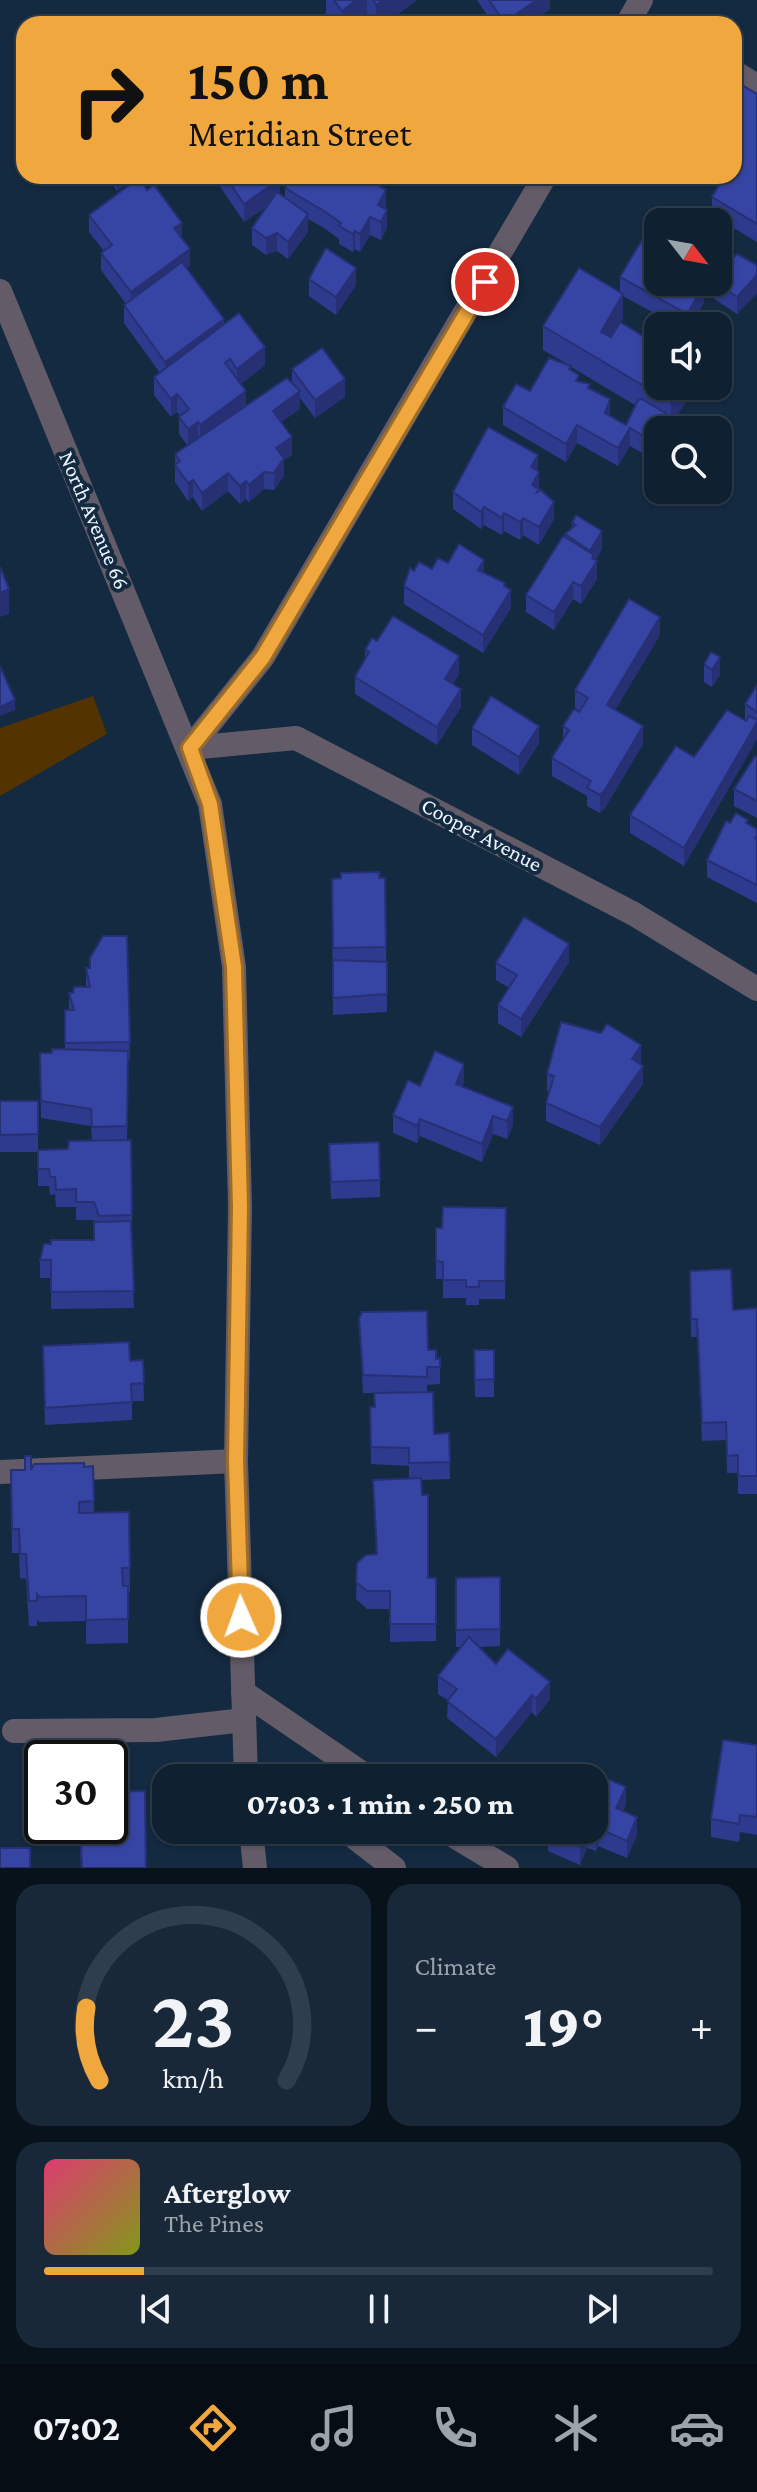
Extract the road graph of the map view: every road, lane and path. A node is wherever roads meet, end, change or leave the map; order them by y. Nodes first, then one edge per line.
1 (540, 184) edge
2 (0, 291) edge
3 (190, 748) junction
4 (757, 989) edge
5 (236, 1461) junction
6 (0, 1472) edge
7 (243, 1692) junction
8 (244, 1720) junction
9 (14, 1731) dead end
10 (246, 1764) edge
11 (348, 1764) edge
12 (252, 1844) edge
13 (363, 1844) edge
14 (467, 1844) edge
15 (255, 1868) edge
16 (394, 1868) edge
17 (507, 1868) edge

1 - 3 street
2 - 3 street, North Avenue 66
3 - 4 street, Cooper Avenue
3 - 5 street, North Avenue 66
5 - 6 street
5 - 7 street, North Avenue 66
7 - 8 street, North Avenue 66
7 - 11 street
8 - 9 street
8 - 10 street, North Avenue 66
12 - 15 street
13 - 16 street
14 - 17 street

